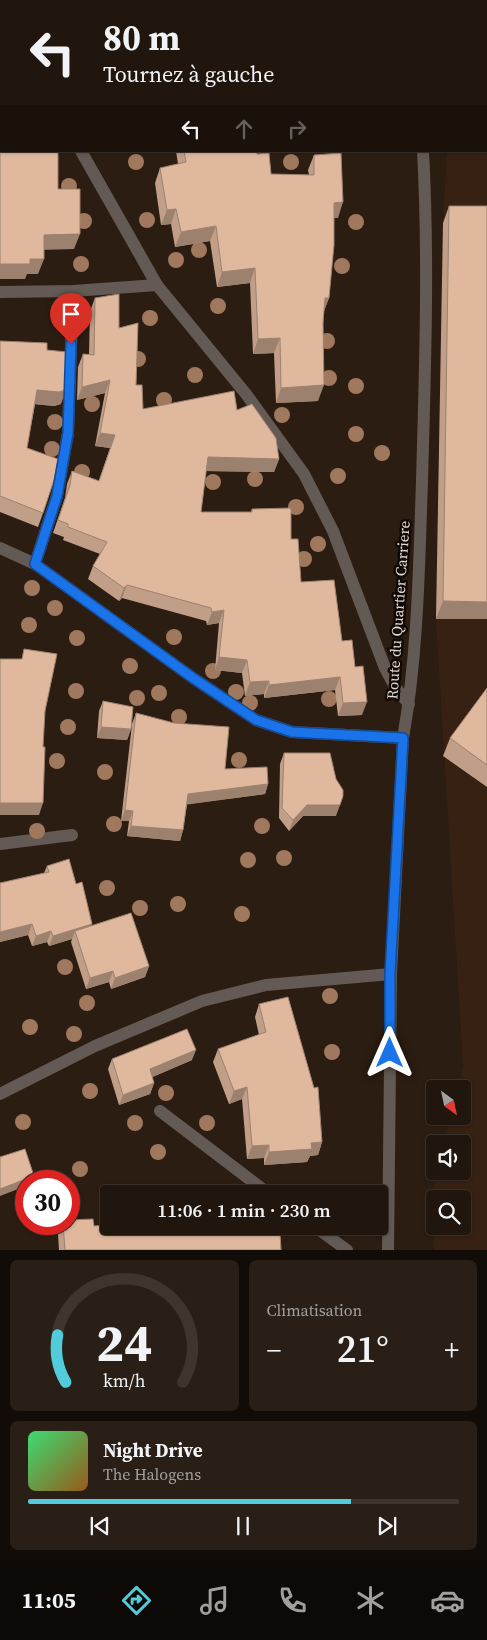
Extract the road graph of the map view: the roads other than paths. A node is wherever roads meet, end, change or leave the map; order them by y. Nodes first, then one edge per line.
1 (81, 152) edge
2 (423, 152) edge
3 (157, 286) junction
4 (73, 291) junction
5 (0, 292) edge
6 (0, 548) edge
7 (35, 564) junction
8 (409, 704) junction
9 (403, 738) junction
10 (72, 835) dead end
11 (0, 844) edge
12 (390, 974) junction
13 (0, 1094) edge
14 (160, 1111) dead end
15 (257, 1185) edge
16 (326, 1235) edge
17 (347, 1250) edge
18 (388, 1250) edge

1 - 3 street
2 - 8 street, Route du Quartier Carriere
3 - 4 street
3 - 8 street
4 - 5 street
4 - 7 street
6 - 7 street
7 - 9 street
8 - 9 street, Route du Quartier Carriere
9 - 12 street, Route du Quartier Carriere
10 - 11 street
12 - 13 street
12 - 18 street, Route du Quartier Carriere
14 - 15 street
16 - 17 street

